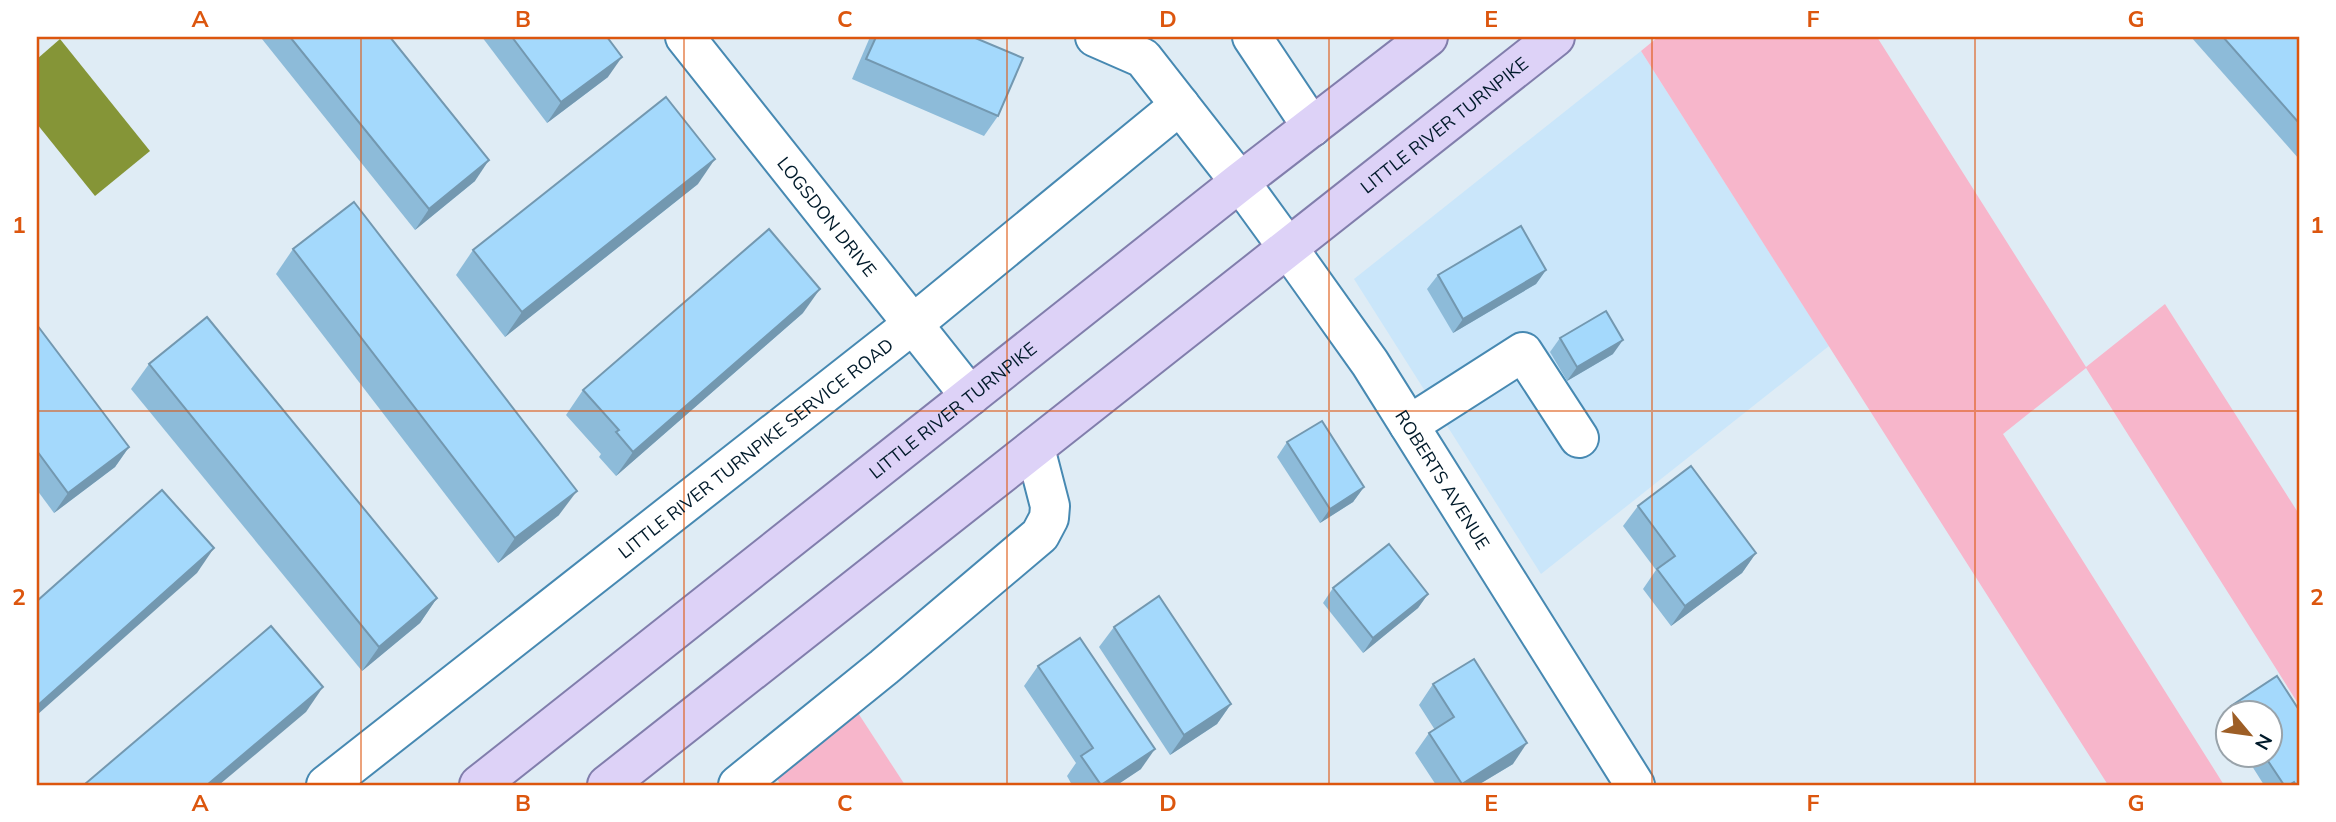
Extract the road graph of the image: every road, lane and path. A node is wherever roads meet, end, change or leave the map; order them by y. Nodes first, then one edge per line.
1 (685, 37) edge
2 (1095, 37) edge
3 (1252, 37) edge
4 (1428, 37) edge
5 (1555, 37) edge
6 (1180, 105) junction
7 (1312, 127) junction
8 (1240, 182) junction
9 (1288, 248) junction
10 (913, 324) junction
11 (971, 396) junction
12 (1409, 425) junction
13 (1579, 438) dead end
14 (1035, 447) junction
15 (326, 785) edge
16 (479, 785) edge
17 (607, 785) edge
18 (738, 785) edge
19 (1635, 785) edge

1 - 10 street, LOGSDON DRIVE
2 - 6 street, ROBERTS AVENUE
3 - 7 street
4 - 7 main road, LITTLE RIVER TURNPIKE
5 - 9 main road, LITTLE RIVER TURNPIKE
6 - 8 street, ROBERTS AVENUE
6 - 10 street, LITTLE RIVER TURNPIKE SERVICE ROAD
7 - 8 main road, LITTLE RIVER TURNPIKE
8 - 9 street, ROBERTS AVENUE
8 - 11 main road, LITTLE RIVER TURNPIKE
9 - 12 street, ROBERTS AVENUE
9 - 14 main road, LITTLE RIVER TURNPIKE
10 - 11 street, LOGSDON DRIVE
10 - 15 street, LITTLE RIVER TURNPIKE SERVICE ROAD
11 - 16 main road, LITTLE RIVER TURNPIKE
12 - 13 street
12 - 19 street, ROBERTS AVENUE
14 - 17 main road, LITTLE RIVER TURNPIKE
14 - 18 street

